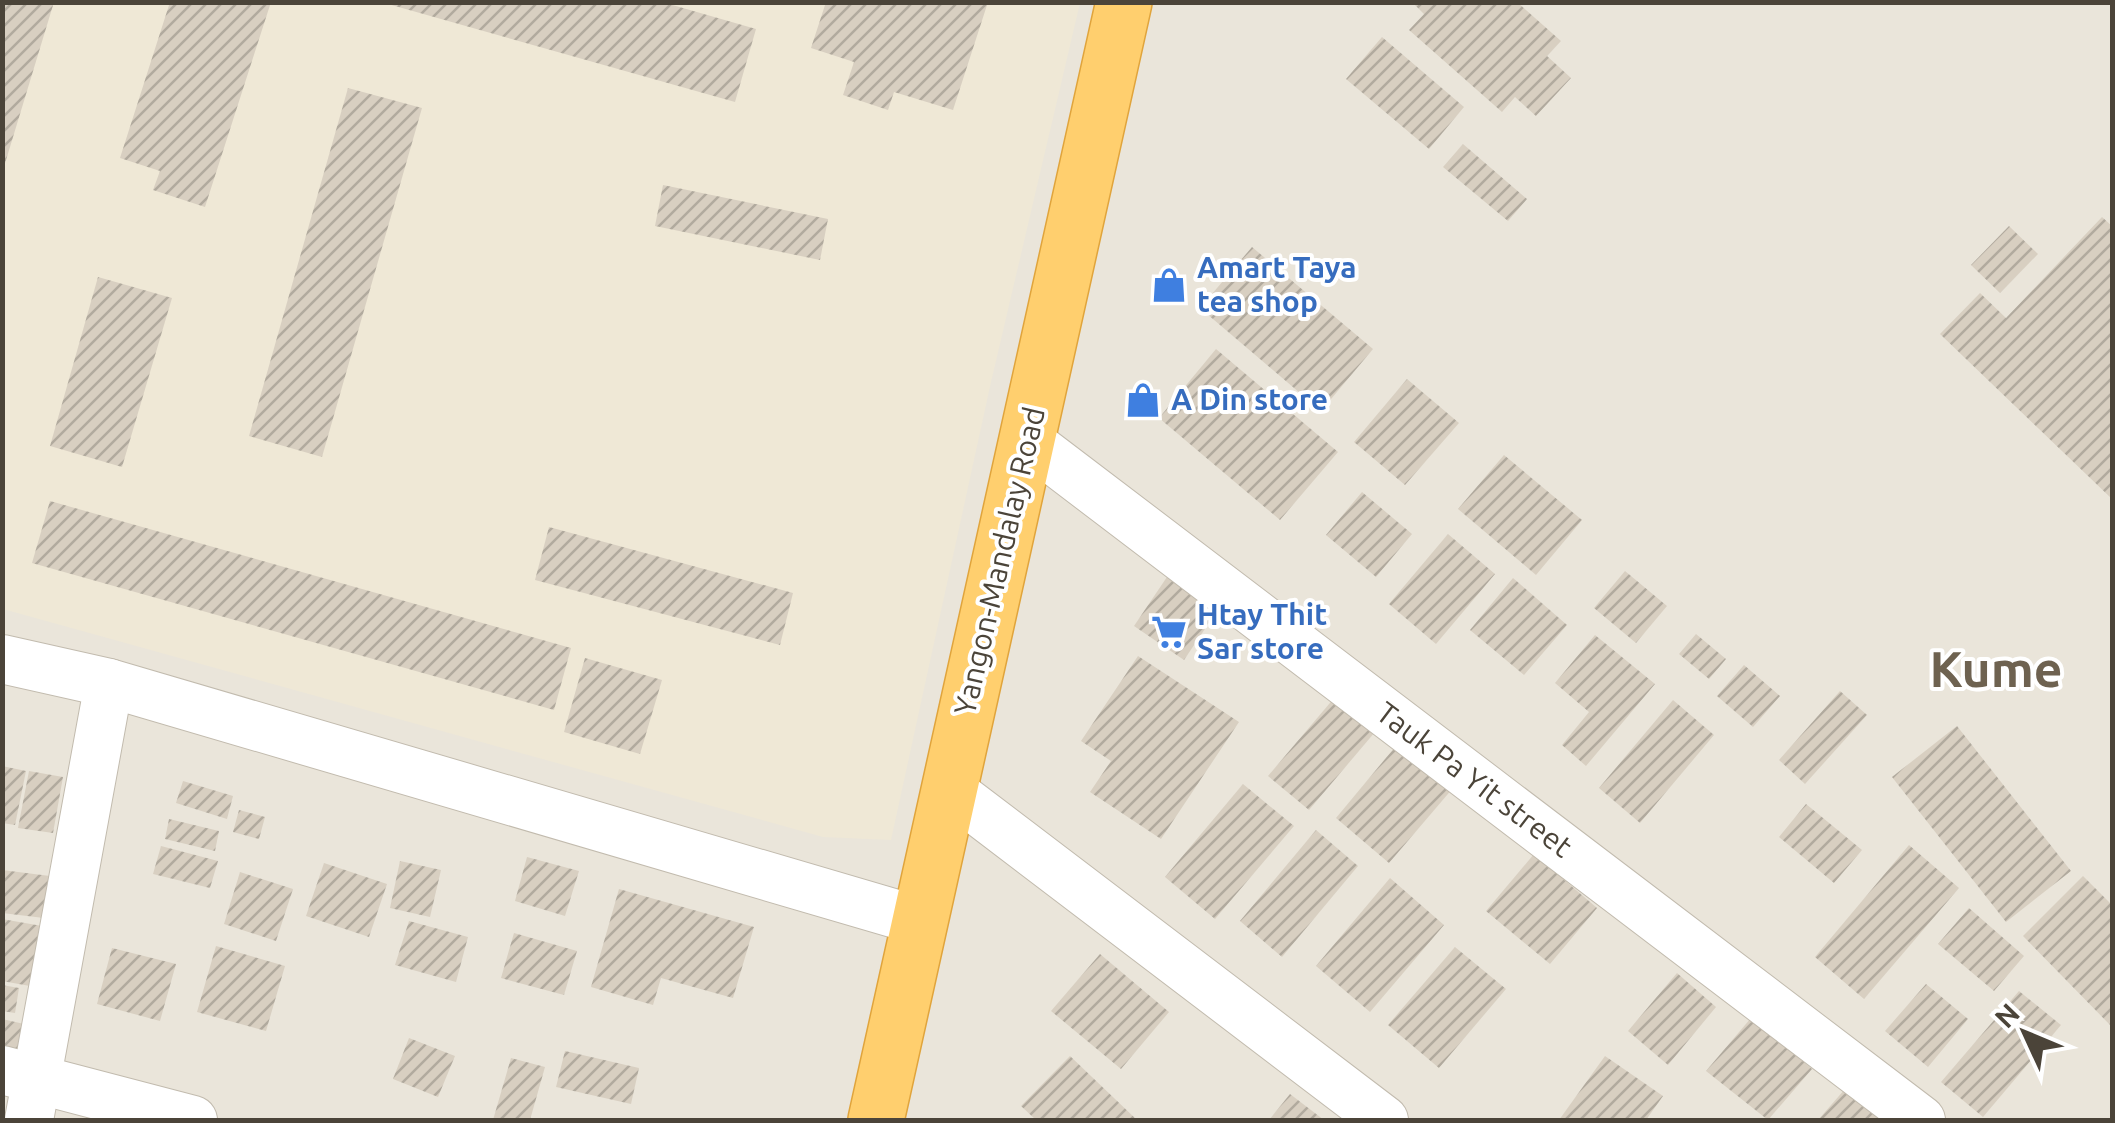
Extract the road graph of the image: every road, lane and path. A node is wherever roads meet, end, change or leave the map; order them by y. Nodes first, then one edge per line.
1 (1124, 2) edge
2 (1027, 440) junction
3 (2, 659) edge
4 (109, 683) junction
5 (949, 788) junction
6 (920, 921) junction
7 (24, 1090) edge
8 (193, 1120) edge
9 (876, 1120) edge
10 (1384, 1120) edge
11 (1921, 1120) edge

1 - 2 highway, Yangon-Mandalay Road
2 - 5 highway, Yangon-Mandalay Road
2 - 11 street, Tauk Pa Yit street
3 - 4 street
4 - 6 street
4 - 7 street
5 - 6 highway, Yangon-Mandalay Road
5 - 10 street
6 - 9 highway, Yangon-Mandalay Road
7 - 8 street

